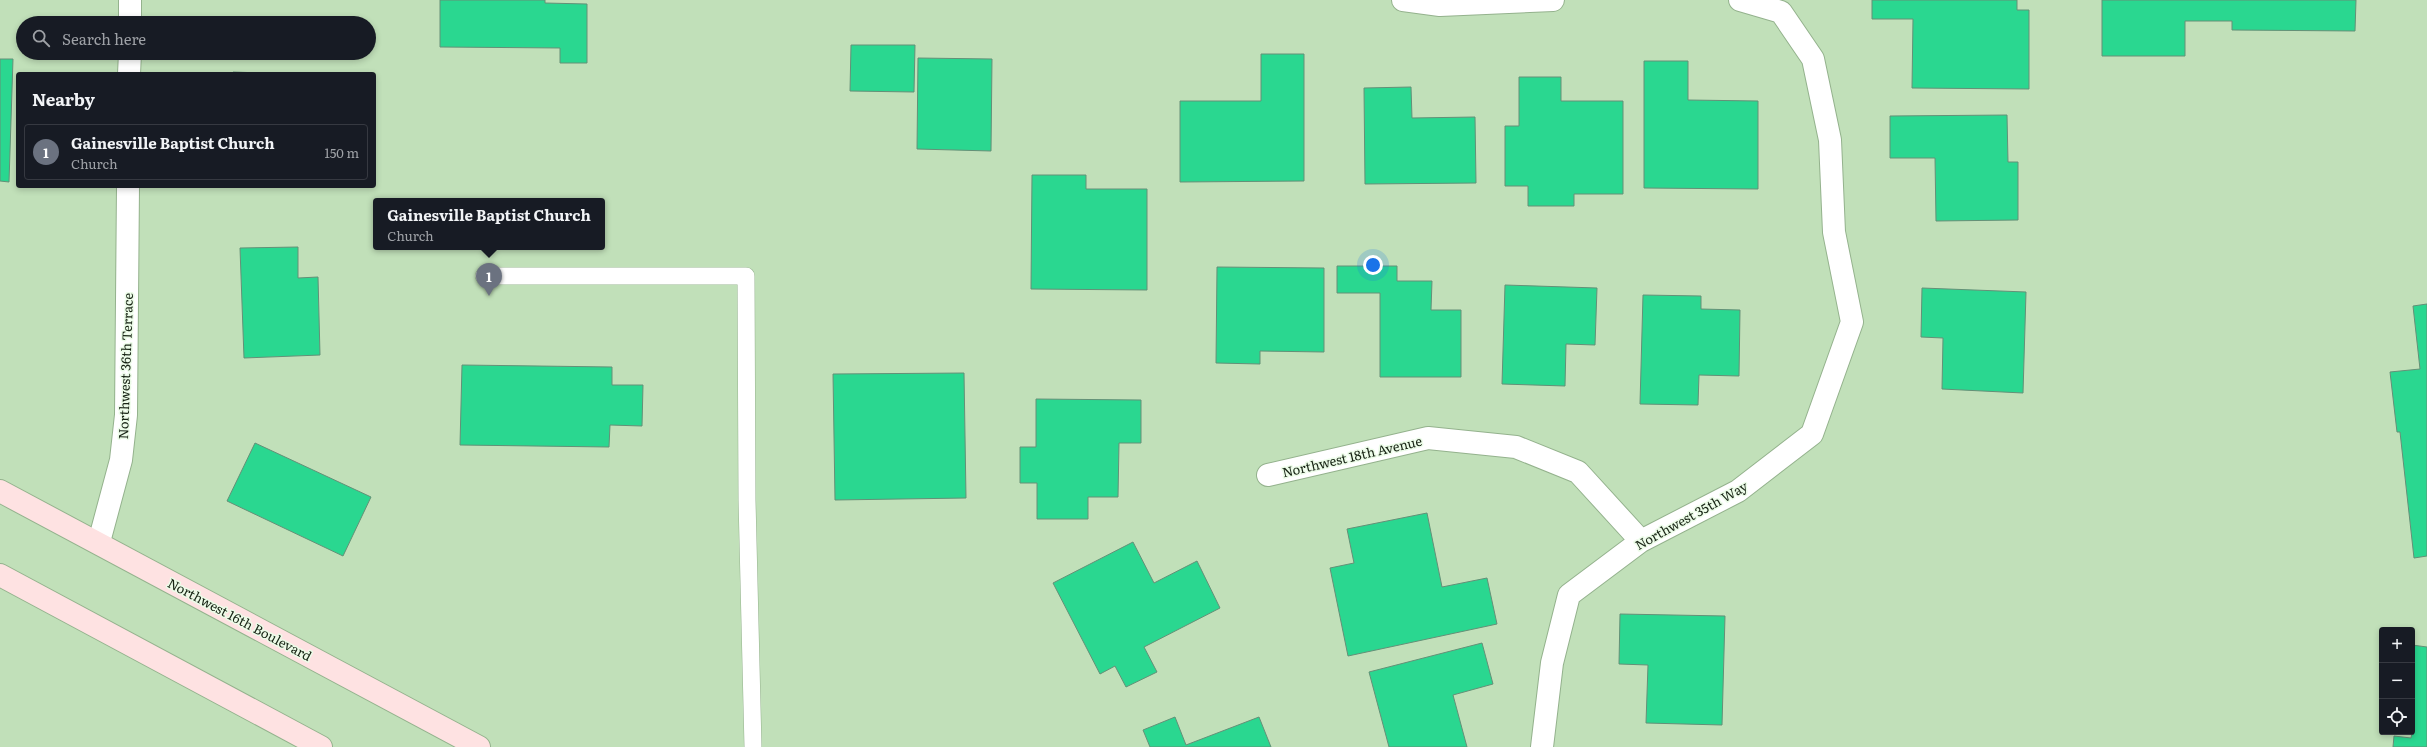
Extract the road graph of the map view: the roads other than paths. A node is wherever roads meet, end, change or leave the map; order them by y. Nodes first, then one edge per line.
1 (130, 0) edge
2 (1403, 0) edge
3 (1553, 0) edge
4 (1740, 0) edge
5 (130, 16) edge
6 (130, 60) edge
7 (129, 72) edge
8 (128, 188) edge
9 (484, 276) dead end
10 (1268, 476) dead end
11 (0, 491) edge
12 (1641, 541) junction
13 (99, 542) junction
14 (0, 575) edge
15 (321, 747) edge
16 (479, 747) edge
17 (753, 747) edge
18 (1542, 747) edge

1 - 5 street
2 - 3 street
4 - 12 street, Northwest 35th Way
6 - 7 street
8 - 13 street, Northwest 36th Terrace
9 - 17 lane
10 - 12 street, Northwest 18th Avenue
11 - 13 main road, Northwest 16th Boulevard
12 - 18 street, Northwest 35th Way
13 - 16 main road, Northwest 16th Boulevard
14 - 15 main road

